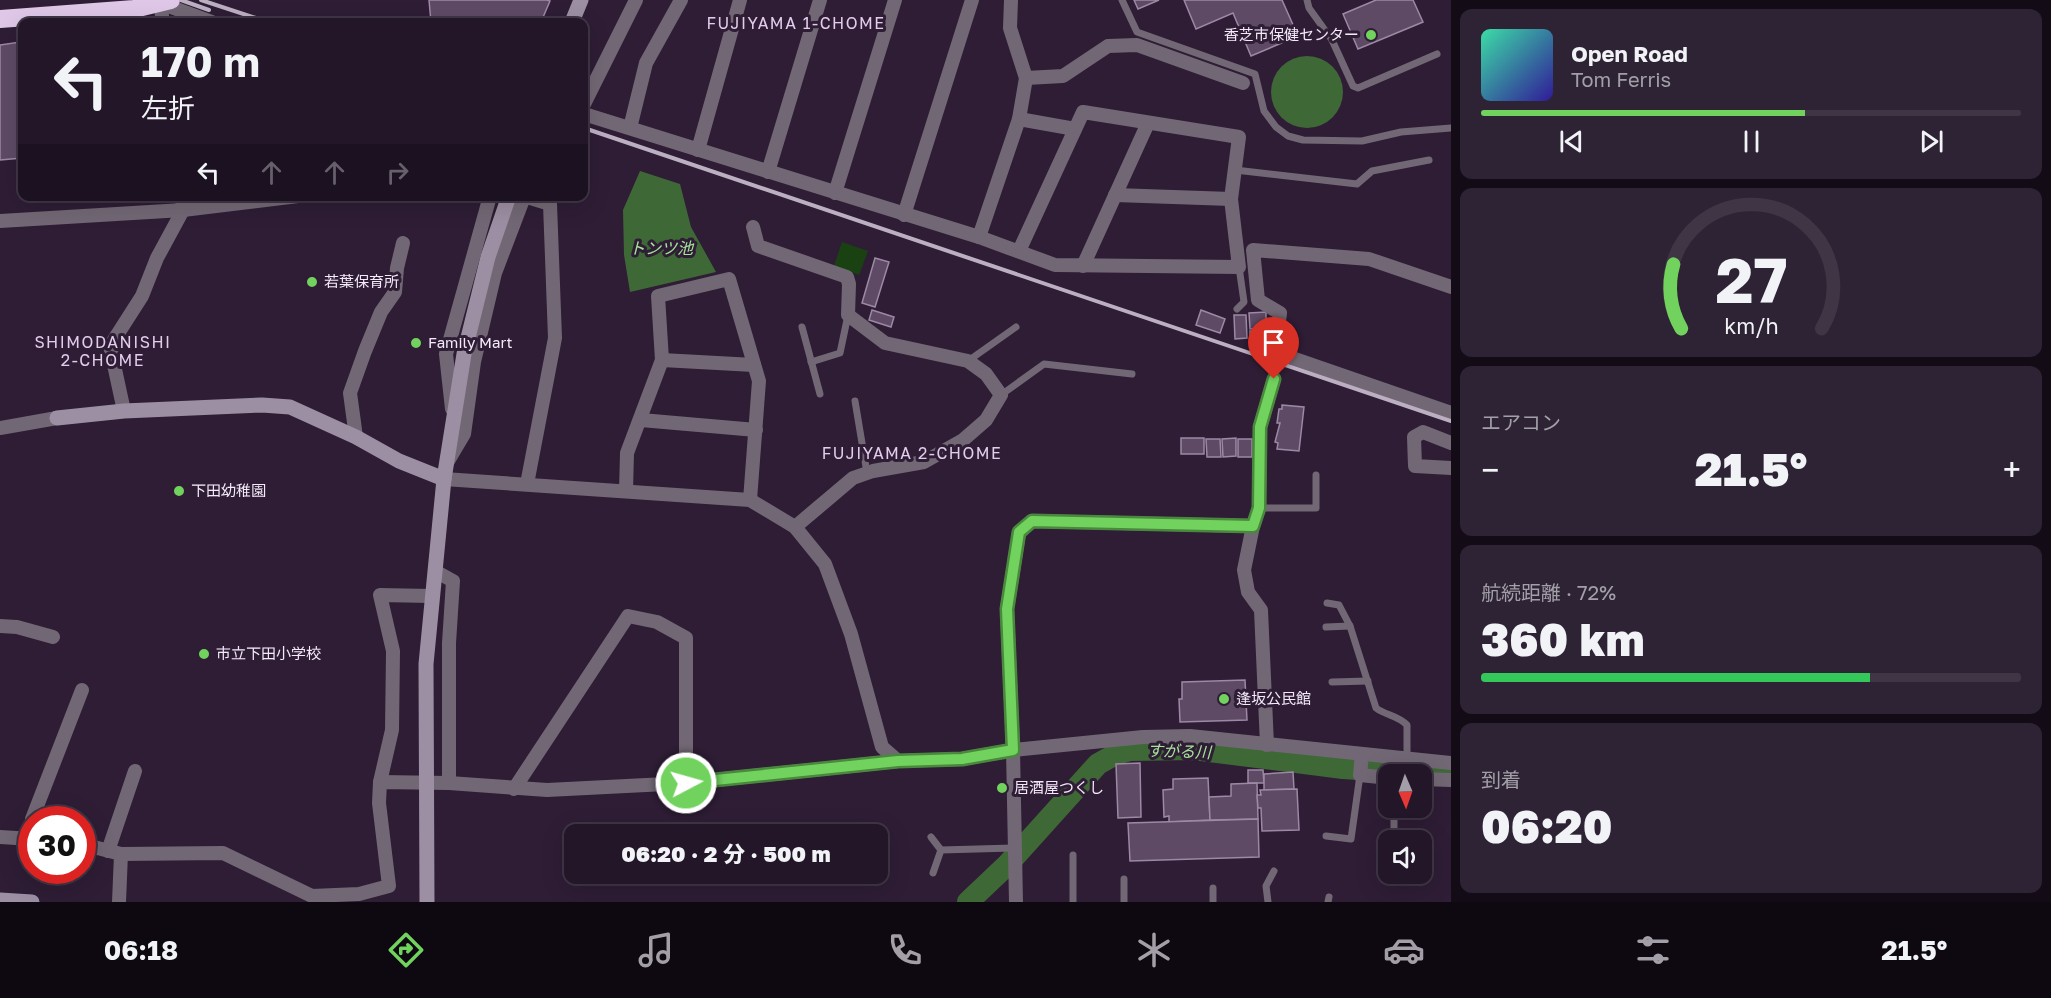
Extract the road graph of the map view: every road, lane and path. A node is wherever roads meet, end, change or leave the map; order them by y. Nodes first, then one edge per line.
1 (580, 0) edge
2 (636, 0) edge
3 (681, 0) edge
4 (740, 0) edge
5 (818, 0) edge
6 (895, 0) edge
7 (972, 0) edge
8 (1011, 0) edge
9 (1122, 0) edge
10 (1307, 0) edge
11 (166, 2) edge
12 (163, 18) edge
13 (203, 18) edge
14 (573, 18) edge
15 (0, 19) edge
16 (1437, 54) dead end
17 (1026, 78) junction
18 (1243, 83) dead end
19 (588, 96) edge
20 (588, 115) edge
21 (1019, 119) junction
22 (1148, 123) junction
23 (630, 128) junction
24 (1451, 128) edge
25 (1075, 129) junction
26 (698, 150) junction
27 (1429, 160) dead end
28 (1234, 170) junction
29 (768, 172) junction
30 (835, 193) junction
31 (1115, 195) junction
32 (1231, 199) junction
33 (225, 201) edge
34 (489, 201) edge
35 (507, 201) edge
36 (522, 201) edge
37 (551, 201) edge
38 (183, 203) edge
39 (904, 215) junction
40 (0, 221) edge
41 (753, 227) dead end
42 (979, 237) junction
43 (402, 243) dead end
44 (1018, 251) junction
45 (1083, 266) junction
46 (1239, 267) junction
47 (1451, 287) edge
48 (1238, 309) dead end
49 (848, 315) junction
50 (802, 327) dead end
51 (1016, 327) dead end
52 (662, 360) junction
53 (968, 361) junction
54 (811, 362) junction
55 (754, 365) junction
56 (1132, 374) dead end
57 (1274, 379) dead end
58 (820, 394) dead end
59 (1001, 395) junction
60 (855, 401) dead end
61 (124, 411) junction
62 (1451, 413) edge
63 (57, 418) joint
64 (641, 420) junction
65 (453, 423) junction
66 (0, 428) edge
67 (756, 430) junction
68 (356, 437) junction
69 (1451, 443) edge
70 (447, 462) junction
71 (1451, 468) edge
72 (867, 473) junction
73 (1316, 475) dead end
74 (444, 479) junction
75 (527, 484) junction
76 (626, 491) junction
77 (750, 500) junction
78 (1259, 508) junction
79 (1253, 526) junction
80 (795, 527) junction
81 (435, 571) junction
82 (431, 596) junction
83 (1327, 603) dead end
84 (0, 626) edge
85 (1350, 626) junction
86 (1326, 627) dead end
87 (53, 637) dead end
88 (1368, 681) junction
89 (1332, 682) dead end
90 (82, 690) dead end
91 (1267, 745) junction
92 (1013, 750) junction
93 (898, 761) junction
94 (1451, 763) edge
95 (1397, 764) edge
96 (1432, 764) edge
97 (1361, 766) junction
98 (1378, 766) edge
99 (135, 771) dead end
100 (1378, 773) edge
101 (1432, 779) edge
102 (1451, 780) edge
103 (380, 782) junction
104 (449, 783) junction
105 (686, 783) junction
106 (514, 789) junction
107 (37, 806) edge
108 (1326, 836) dead end
109 (0, 837) edge
110 (931, 837) dead end
111 (18, 838) edge
112 (96, 848) edge
113 (1013, 848) junction
114 (940, 850) junction
115 (115, 853) junction
116 (1073, 855) dead end
117 (1274, 871) dead end
118 (933, 873) dead end
119 (1124, 879) dead end
120 (1213, 888) dead end
121 (0, 900) edge
122 (33, 902) edge
123 (119, 902) edge
124 (427, 902) edge
125 (1016, 902) edge
126 (1073, 902) edge
127 (1124, 902) edge
128 (1213, 902) edge
129 (1268, 902) edge

1 - 14 street
2 - 19 street
3 - 23 street
4 - 26 street
5 - 29 street
6 - 30 street
7 - 39 street
8 - 17 street
9 - 24 lane
10 - 16 lane
11 - 12 street
11 - 13 street
11 - 15 highway
17 - 18 street
17 - 21 street
20 - 23 street
21 - 25 street
21 - 42 street
22 - 25 street
22 - 28 street
22 - 31 street
23 - 26 street
25 - 44 street
26 - 29 street
27 - 28 lane
28 - 32 street
29 - 30 street
30 - 39 street
31 - 32 street
31 - 45 street
32 - 46 street
33 - 38 street
34 - 65 street
35 - 65 street
36 - 70 street
37 - 75 street
38 - 40 street
38 - 61 street
39 - 42 street
41 - 49 street
42 - 44 street
43 - 68 street
44 - 45 street
45 - 46 street
46 - 48 lane
47 - 62 street
49 - 53 street
49 - 54 lane
50 - 54 lane
51 - 53 lane
52 - 55 street
52 - 55 street
52 - 64 street
53 - 59 street
54 - 58 lane
55 - 67 street
56 - 59 lane
57 - 78 street
59 - 72 street
60 - 72 lane
61 - 63 street
61 - 68 street
63 - 66 street
64 - 67 street
64 - 76 street
65 - 70 street
67 - 77 street
68 - 74 street
69 - 71 street
70 - 74 street
72 - 80 street
73 - 78 lane
74 - 75 street
74 - 81 street
75 - 76 street
76 - 77 street
77 - 80 street
78 - 79 street
79 - 91 street
79 - 92 street
80 - 93 street
81 - 82 street
81 - 104 street
82 - 103 street
82 - 124 street
83 - 85 lane
84 - 87 street
85 - 86 lane
85 - 88 lane
88 - 89 lane
88 - 95 lane
90 - 107 street
91 - 92 street
91 - 97 street
92 - 93 street
92 - 113 street
93 - 105 street
94 - 96 street
97 - 98 street
97 - 100 street
97 - 108 lane
99 - 115 street
101 - 102 street
103 - 104 street
103 - 115 street
104 - 106 street
105 - 106 street
105 - 106 street
109 - 111 street
110 - 114 lane
112 - 115 street
113 - 114 lane
113 - 125 street
114 - 118 lane
115 - 123 street
116 - 126 lane
117 - 129 lane
119 - 127 lane
120 - 128 lane
121 - 122 street

